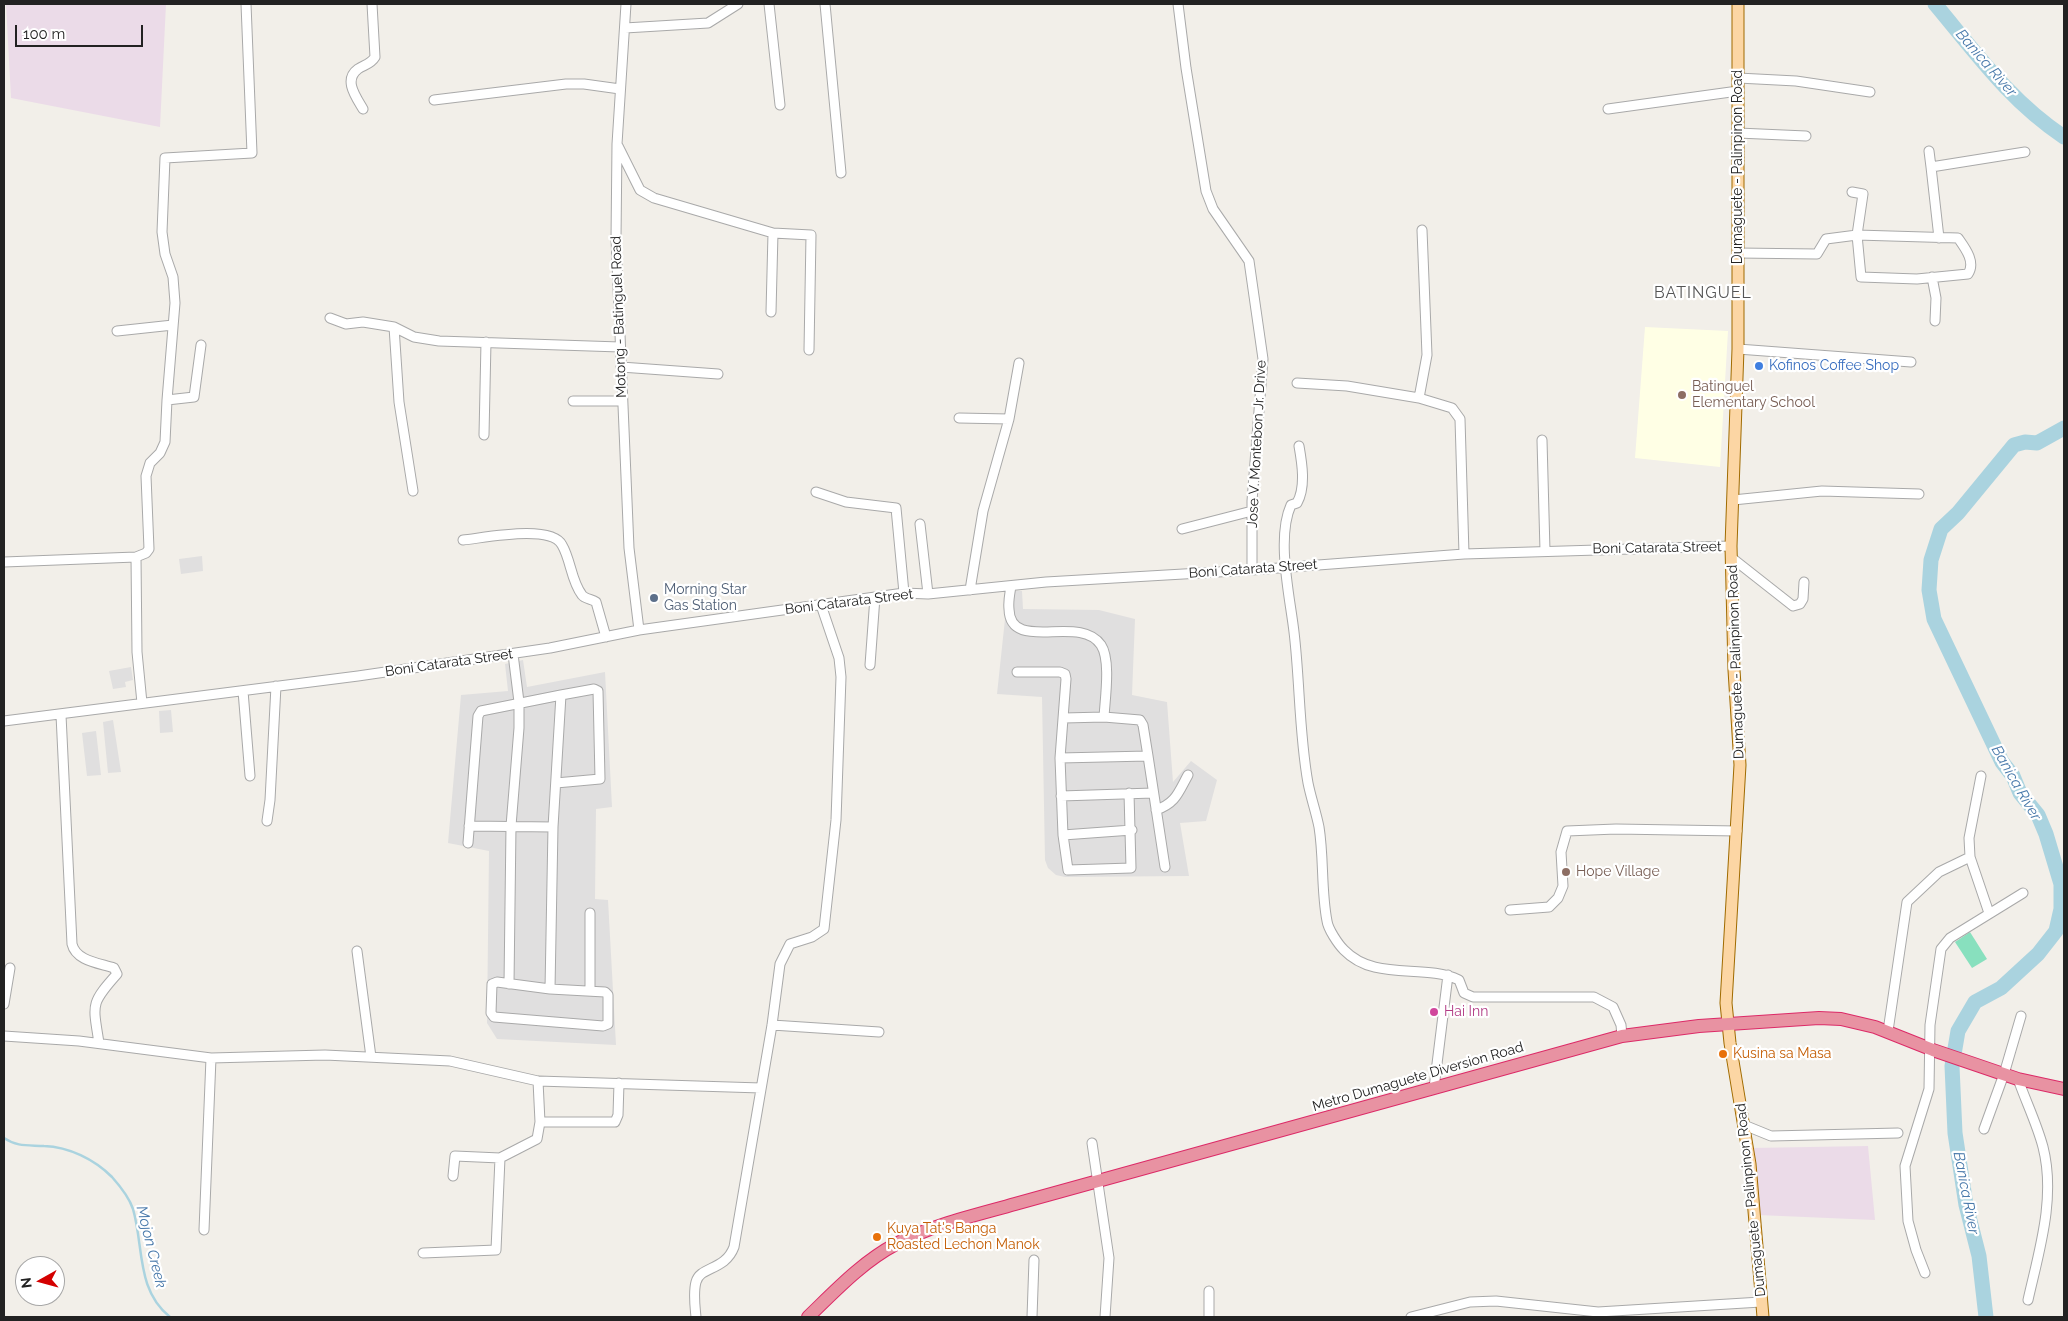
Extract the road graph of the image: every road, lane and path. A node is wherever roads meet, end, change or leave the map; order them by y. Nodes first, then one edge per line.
1 (246, 4) edge
2 (372, 4) edge
3 (626, 4) edge
4 (738, 4) edge
5 (769, 4) edge
6 (825, 4) edge
7 (1178, 4) edge
8 (1738, 4) edge
9 (625, 28) junction
10 (1738, 78) junction
11 (620, 89) junction
12 (1738, 91) junction
13 (1870, 92) dead end
14 (434, 100) dead end
15 (780, 105) dead end
16 (363, 108) dead end
17 (1608, 109) dead end
18 (1738, 133) junction
19 (1806, 136) dead end
20 (617, 144) junction
21 (1929, 150) dead end
22 (2025, 152) dead end
23 (1931, 166) junction
24 (841, 173) dead end
25 (1852, 192) dead end
26 (1422, 230) dead end
27 (773, 233) junction
28 (1857, 235) junction
29 (1939, 238) junction
30 (1738, 253) junction
31 (1932, 277) junction
32 (771, 312) dead end
33 (330, 318) dead end
34 (1935, 321) dead end
35 (173, 326) junction
36 (394, 327) junction
37 (117, 331) dead end
38 (486, 342) junction
39 (201, 345) dead end
40 (620, 347) junction
41 (1738, 349) junction
42 (809, 350) dead end
43 (1911, 362) dead end
44 (1019, 363) dead end
45 (621, 367) junction
46 (718, 374) dead end
47 (1297, 383) dead end
48 (1419, 398) junction
49 (166, 400) junction
50 (573, 401) dead end
51 (622, 401) junction
52 (959, 418) dead end
53 (1009, 419) junction
54 (484, 435) dead end
55 (1542, 440) dead end
56 (1299, 446) dead end
57 (413, 491) dead end
58 (816, 492) dead end
59 (1919, 494) dead end
60 (1733, 500) junction
61 (1252, 510) junction
62 (920, 524) dead end
63 (1182, 528) dead end
64 (463, 540) dead end
65 (1545, 551) junction
66 (1732, 552) junction
67 (1464, 554) junction
68 (136, 557) junction
69 (4, 562) edge
70 (1286, 566) junction
71 (1252, 570) junction
72 (1804, 582) dead end
73 (1011, 586) junction
74 (970, 590) junction
75 (904, 593) junction
76 (928, 594) junction
77 (875, 597) junction
78 (821, 605) junction
79 (639, 630) junction
80 (606, 637) junction
81 (512, 654) junction
82 (870, 665) dead end
83 (1017, 672) dead end
84 (276, 686) junction
85 (243, 691) junction
86 (561, 695) junction
87 (142, 702) junction
88 (519, 702) junction
89 (61, 715) junction
90 (1104, 717) junction
91 (1064, 718) junction
92 (4, 721) edge
93 (1148, 756) junction
94 (1060, 758) junction
95 (1188, 775) dead end
96 (250, 776) dead end
97 (1981, 776) dead end
98 (556, 783) junction
99 (1129, 793) junction
100 (1153, 793) junction
101 (1061, 796) junction
102 (1156, 810) junction
103 (267, 821) dead end
104 (469, 826) junction
105 (511, 826) junction
106 (553, 827) junction
107 (1132, 830) junction
108 (1737, 831) junction
109 (1063, 835) junction
110 (468, 843) dead end
111 (1970, 857) junction
112 (1165, 867) dead end
113 (2023, 893) dead end
114 (1510, 910) dead end
115 (590, 913) dead end
116 (1989, 913) junction
117 (357, 950) dead end
118 (10, 968) dead end
119 (1448, 975) junction
120 (509, 984) junction
121 (550, 989) junction
122 (590, 991) junction
123 (4, 1004) edge
124 (2021, 1016) dead end
125 (1728, 1024) junction
126 (772, 1025) junction
127 (1888, 1031) junction
128 (879, 1032) dead end
129 (4, 1036) edge
130 (1622, 1036) junction
131 (99, 1044) junction
132 (1930, 1049) junction
133 (371, 1057) junction
134 (211, 1058) junction
135 (2004, 1074) junction
136 (2018, 1078) junction
137 (538, 1081) junction
138 (619, 1083) junction
139 (761, 1088) junction
140 (1434, 1088) junction
141 (2064, 1089) edge
142 (540, 1122) junction
143 (1744, 1124) junction
144 (1984, 1128) dead end
145 (1898, 1133) dead end
146 (1092, 1143) dead end
147 (500, 1158) junction
148 (453, 1176) dead end
149 (1098, 1182) junction
150 (204, 1230) dead end
151 (423, 1253) dead end
152 (1034, 1260) dead end
153 (1925, 1273) dead end
154 (1209, 1290) dead end
155 (2028, 1300) dead end
156 (1761, 1302) junction
157 (696, 1317) edge
158 (808, 1317) edge
159 (1032, 1317) edge
160 (1105, 1317) edge
161 (1209, 1317) edge
162 (1411, 1317) edge
163 (1763, 1317) edge

1 - 35 street
2 - 16 street
3 - 9 street, Motong - Batinguel Road
4 - 9 street
5 - 15 street
6 - 24 street
7 - 61 street, Jose V. Montebon Jr. Drive
8 - 10 main road, Dumaguete - Palinpinon Road
9 - 11 street, Motong - Batinguel Road
10 - 12 main road, Dumaguete - Palinpinon Road
10 - 13 street
11 - 14 street
11 - 20 street, Motong - Batinguel Road
12 - 17 street
12 - 18 main road, Dumaguete - Palinpinon Road
18 - 19 street
18 - 30 main road, Dumaguete - Palinpinon Road
20 - 27 street
20 - 40 street, Motong - Batinguel Road
21 - 23 street
22 - 23 street
23 - 29 street
25 - 28 street
26 - 48 street
27 - 32 street
27 - 42 street
28 - 29 street
28 - 30 street
28 - 31 street
29 - 31 street
30 - 41 main road, Dumaguete - Palinpinon Road
31 - 34 street
33 - 36 street
35 - 37 street
35 - 49 street
36 - 38 street
36 - 57 street
38 - 40 street
38 - 54 street
39 - 49 street
40 - 45 street, Motong - Batinguel Road
41 - 43 street
41 - 60 main road, Dumaguete - Palinpinon Road
44 - 53 street
45 - 46 street
45 - 51 street, Motong - Batinguel Road
47 - 48 street
48 - 67 street
49 - 68 street
50 - 51 street
51 - 79 street, Motong - Batinguel Road
52 - 53 street
53 - 74 street
55 - 65 street
56 - 70 street
58 - 75 street
59 - 60 street
60 - 66 main road, Dumaguete - Palinpinon Road
61 - 63 street
61 - 71 street, Jose V. Montebon Jr. Drive
62 - 76 street
64 - 80 street
65 - 66 street, Boni Catarata Street
65 - 67 street, Boni Catarata Street
66 - 72 street
66 - 108 main road, Dumaguete - Palinpinon Road
67 - 70 street, Boni Catarata Street
68 - 69 street
68 - 87 street
70 - 71 street, Boni Catarata Street
70 - 119 street
71 - 73 street, Boni Catarata Street
73 - 74 street, Boni Catarata Street
73 - 90 street
74 - 76 street, Boni Catarata Street
75 - 76 street, Boni Catarata Street
75 - 77 street, Boni Catarata Street
77 - 78 street, Boni Catarata Street
77 - 82 street
78 - 79 street, Boni Catarata Street
78 - 126 street
79 - 80 street, Boni Catarata Street
80 - 81 street, Boni Catarata Street
81 - 84 street, Boni Catarata Street
81 - 88 street
83 - 91 street
84 - 85 street, Boni Catarata Street
84 - 103 street
85 - 87 street, Boni Catarata Street
85 - 96 street
86 - 88 street
86 - 98 street
86 - 98 street
87 - 89 street, Boni Catarata Street
88 - 104 street
88 - 105 street
89 - 92 street, Boni Catarata Street
89 - 131 street
90 - 91 street
90 - 93 street
91 - 94 street
93 - 94 street
93 - 100 street
94 - 101 street
95 - 102 street
97 - 111 street
98 - 106 street
99 - 100 street
99 - 101 street
99 - 107 street
100 - 102 street
101 - 109 street
102 - 112 street
104 - 105 street
104 - 110 street
105 - 106 street
105 - 120 street
106 - 121 street
107 - 109 street
107 - 109 street
108 - 114 street
108 - 125 main road, Dumaguete - Palinpinon Road
111 - 116 street
111 - 127 street
113 - 116 street
115 - 122 street
116 - 132 street
117 - 133 street
118 - 123 street
119 - 130 street
119 - 140 street
120 - 121 street
120 - 122 street
121 - 122 street
124 - 135 street
125 - 127 highway, Metro Dumaguete Diversion Road
125 - 130 highway, Metro Dumaguete Diversion Road
125 - 143 main road, Dumaguete - Palinpinon Road
126 - 128 street
126 - 139 street
127 - 132 highway, Metro Dumaguete Diversion Road
129 - 131 street
130 - 140 highway, Metro Dumaguete Diversion Road
131 - 134 street
132 - 135 highway, Metro Dumaguete Diversion Road
132 - 153 street
133 - 134 street
133 - 137 street
134 - 150 street
135 - 136 highway, Metro Dumaguete Diversion Road
135 - 144 street
136 - 141 highway, Metro Dumaguete Diversion Road
136 - 155 street
137 - 138 street
137 - 142 street
138 - 139 street
138 - 142 street
139 - 157 street
140 - 149 highway, Metro Dumaguete Diversion Road
142 - 147 street
143 - 145 street
143 - 156 main road, Dumaguete - Palinpinon Road
146 - 149 street
147 - 148 street
147 - 151 street
149 - 158 highway, Metro Dumaguete Diversion Road
149 - 160 street
152 - 159 street
154 - 161 street
156 - 162 street
156 - 163 main road, Dumaguete - Palinpinon Road

